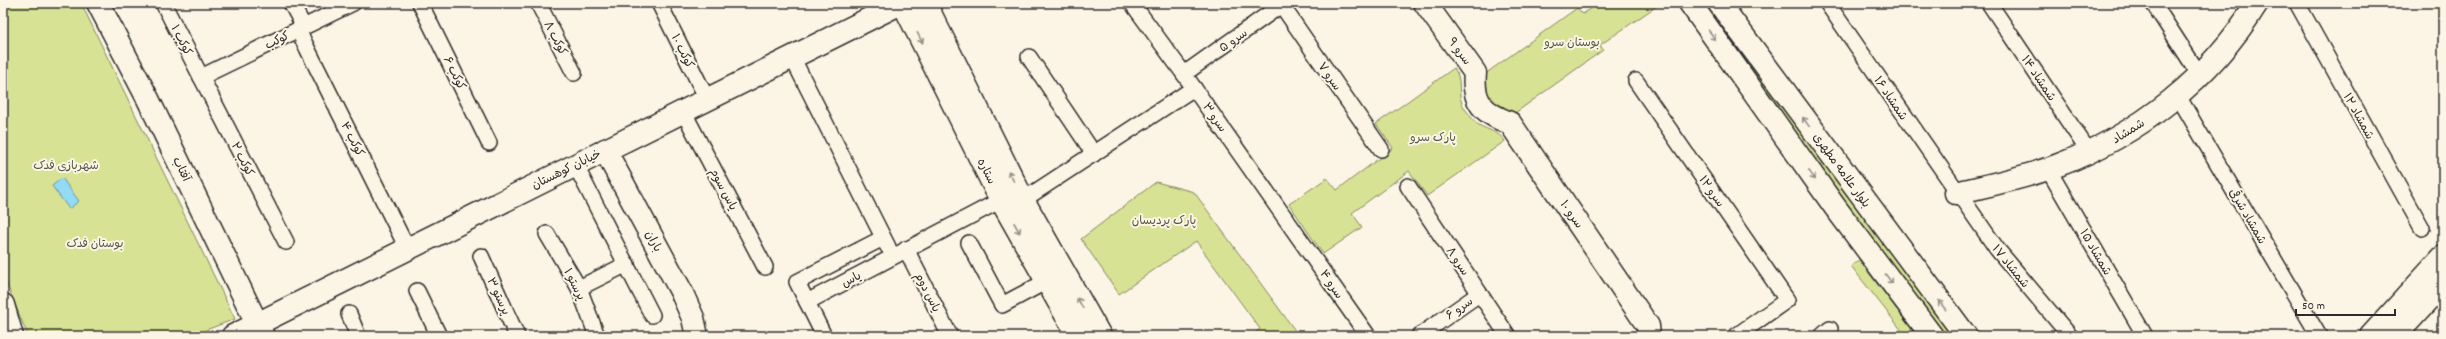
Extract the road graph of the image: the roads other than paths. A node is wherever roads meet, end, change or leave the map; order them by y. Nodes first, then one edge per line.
1 (98, 3) edge
2 (163, 3) edge
3 (292, 3) edge
4 (353, 3) edge
5 (420, 3) edge
6 (538, 3) edge
7 (659, 3) edge
8 (902, 3) edge
9 (925, 3) edge
10 (1132, 3) edge
11 (1425, 3) edge
12 (1690, 3) edge
13 (1719, 3) edge
14 (1827, 3) edge
15 (1989, 3) edge
16 (2153, 3) edge
17 (2258, 3) edge
18 (2297, 3) edge
19 (1281, 4) edge
20 (301, 28) junction
21 (792, 57) junction
22 (1029, 57) dead end
23 (574, 73) dead end
24 (1184, 74) junction
25 (2199, 74) junction
26 (201, 77) junction
27 (1636, 81) dead end
28 (1194, 88) junction
29 (2178, 96) junction
30 (707, 100) junction
31 (1480, 104) joint
32 (683, 111) junction
33 (489, 143) dead end
34 (1381, 149) dead end
35 (605, 150) junction
36 (2089, 152) junction
37 (1094, 154) junction
38 (2048, 169) junction
39 (581, 176) dead end
40 (1408, 186) dead end
41 (1956, 193) junction
42 (1001, 200) junction
43 (1023, 200) junction
44 (2422, 228) dead end
45 (1297, 233) joint
46 (547, 234) dead end
47 (883, 238) junction
48 (286, 242) dead end
49 (970, 243) dead end
50 (408, 248) junction
51 (906, 249) junction
52 (481, 256) dead end
53 (893, 257) junction
54 (2443, 257) edge
55 (627, 264) junction
56 (765, 267) dead end
57 (1047, 281) junction
58 (2443, 284) edge
59 (579, 288) junction
60 (417, 291) dead end
61 (1479, 294) junction
62 (807, 302) junction
63 (3, 305) edge
64 (349, 314) dead end
65 (652, 315) dead end
66 (260, 330) edge
67 (1741, 335) edge
68 (12, 336) edge
69 (232, 336) edge
70 (358, 336) edge
71 (439, 336) edge
72 (517, 336) edge
73 (597, 336) edge
74 (697, 336) edge
75 (824, 336) edge
76 (950, 336) edge
77 (1078, 336) edge
78 (1100, 336) edge
79 (1368, 336) edge
80 (1419, 336) edge
81 (1508, 336) edge
82 (1649, 336) edge
83 (1932, 336) edge
84 (1966, 336) edge
85 (2070, 336) edge
86 (2144, 336) edge
87 (2319, 336) edge
88 (2371, 336) edge
89 (2395, 336) edge

1 - 66 street, آفتاب
2 - 26 street, کوکب ۱
3 - 20 street, کوکب ۴
4 - 20 street, کوکب
5 - 33 street, کوکب ۶
6 - 23 street, کوکب ۸
7 - 30 street, کوکب ۱۰
8 - 21 street, خیابان کوهستان
8 -> 42 street, ستاره
43 -> 9 street, ستاره
10 - 24 street, سرو ۳
11 - 31 street, سرو ۹
12 -> 83 street
84 -> 13 street, بلوار علامه مطهری
14 - 41 street, شمشاد ۱۶
15 - 36 street, شمشاد ۱۴
16 - 25 street
17 - 25 street, شمشاد
18 - 44 street, شمشاد ۱۲
19 - 24 street, سرو ۵
19 - 34 street, سرو ۷
20 - 26 street, کوکب
20 - 50 street, کوکب ۴
21 - 30 street, خیابان کوهستان
21 - 47 street
22 - 37 street
24 - 28 street, سرو ۳
25 - 29 street, شمشاد
26 - 48 street, کوکب ۲
27 - 67 street, سرو ۱۲
28 - 37 street
28 - 45 street, سرو ۳
29 - 36 street, شمشاد
29 - 87 street, شمشاد شرقی
30 - 32 street, خیابان کوهستان
31 - 82 street, سرو ۱۰
32 - 35 street, خیابان کوهستان
32 - 56 street, یاس سوم
35 - 50 street, خیابان کوهستان
35 - 74 street, باران
36 - 38 street, شمشاد
37 - 43 street
38 - 41 street, شمشاد
38 - 86 street, شمشاد ۱۵
39 - 55 street
40 - 61 street, سرو ۸
41 - 85 street, شمشاد ۱۷
42 - 51 street, یاس
42 -> 57 street, ستاره
78 -> 43 street, ستاره
45 - 79 street, سرو ۴
46 - 59 street, پرستو ۱
47 - 53 street
47 - 62 street, یاس
49 - 57 street
50 - 66 street, خیابان کوهستان
51 - 53 street, یاس
51 - 76 street, یاس دوم
52 - 72 street, پرستو ۳
53 - 62 street, یاس
54 - 88 street
55 - 59 street
55 - 65 street
57 - 77 street, ستاره
58 - 89 street
59 - 73 street, پرستو ۱
60 - 71 street
61 - 80 street, سرو ۶
61 - 81 street, سرو ۸
62 - 75 street
63 - 68 street
64 - 70 street
66 - 69 street, خیابان کوهستان

